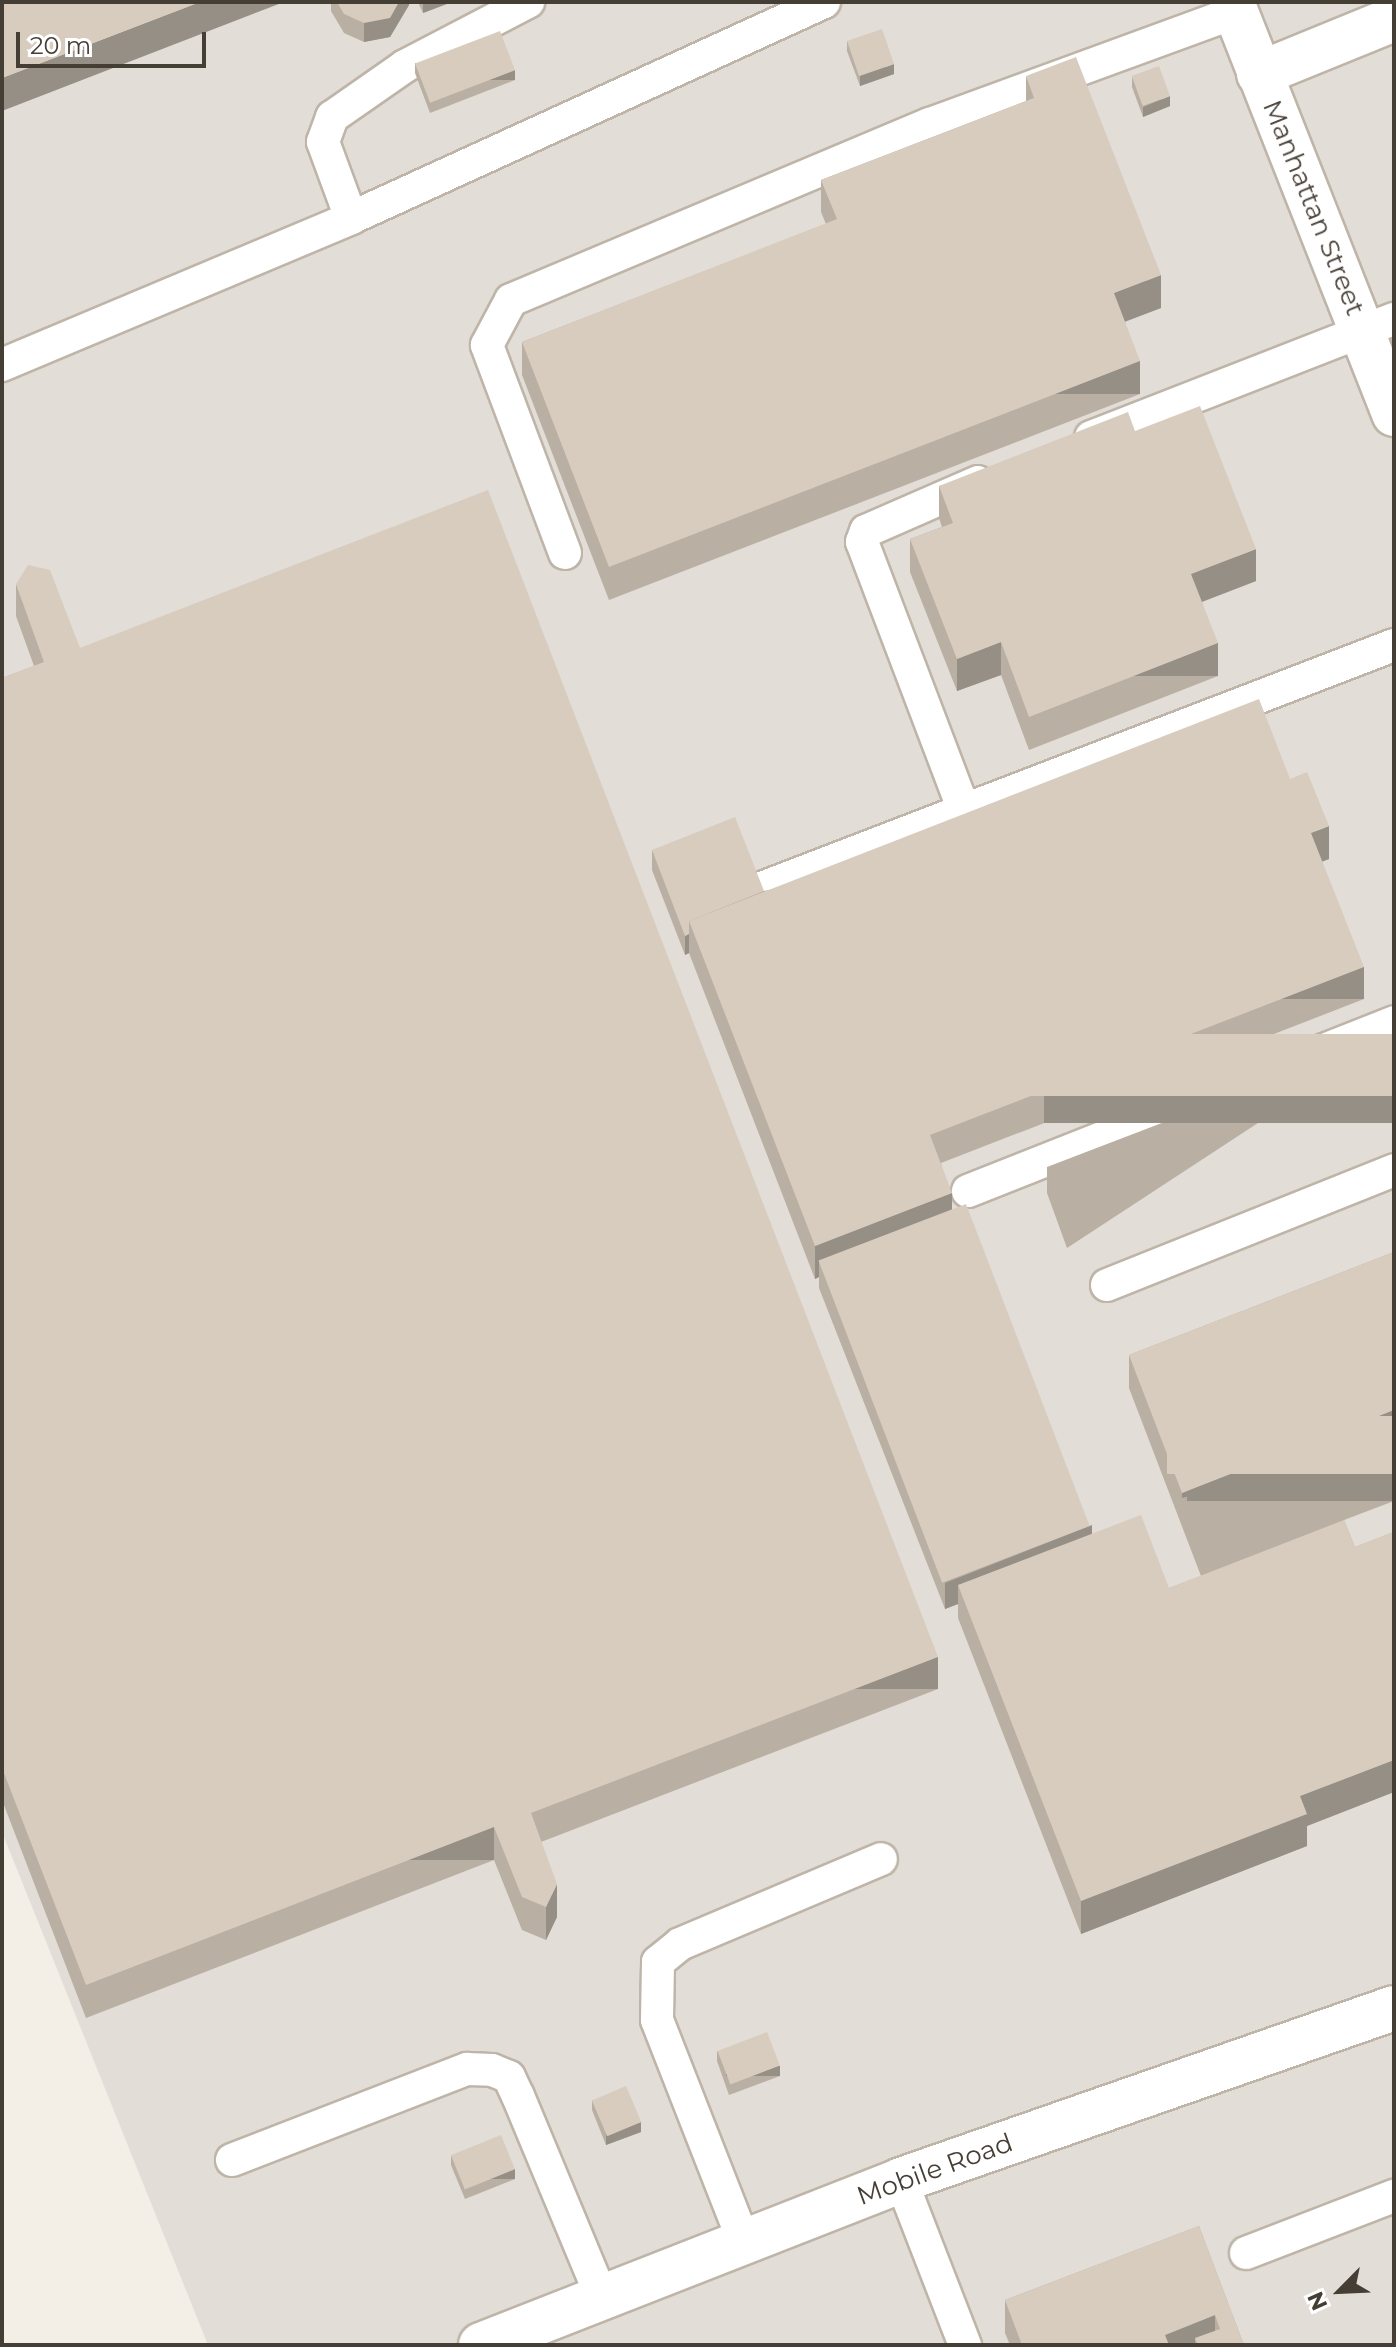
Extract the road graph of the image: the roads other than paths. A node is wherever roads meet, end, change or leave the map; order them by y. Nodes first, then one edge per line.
1 (528, 2) edge
2 (824, 2) edge
3 (1234, 7) edge
4 (1394, 19) edge
5 (1259, 74) junction
6 (351, 218) junction
7 (1378, 326) edge
8 (2, 365) edge
9 (1394, 414) edge
10 (1053, 452) edge
11 (1009, 469) edge
12 (565, 553) dead end
13 (1394, 645) edge
14 (965, 813) junction
15 (759, 889) edge
16 (1394, 1022) edge
17 (1394, 1170) edge
18 (968, 1191) dead end
19 (1107, 1285) dead end
20 (881, 1859) dead end
21 (1394, 2008) edge
22 (232, 2160) dead end
23 (901, 2180) junction
24 (1394, 2196) edge
25 (744, 2242) junction
26 (1246, 2253) dead end
27 (603, 2300) junction
28 (481, 2345) edge
29 (965, 2345) edge

1 - 6 lane
2 - 6 lane
3 - 5 street, Manhattan Street
3 - 12 lane
4 - 5 street
5 - 7 street, Manhattan Street
6 - 8 lane
7 - 9 street, Manhattan Street
7 - 10 lane
11 - 14 lane
13 - 14 lane
14 - 15 lane
16 - 18 lane
17 - 19 lane
20 - 25 lane
21 - 23 street, Mobile Road
22 - 27 lane
23 - 25 street, Mobile Road
23 - 29 lane
24 - 26 lane
25 - 27 street, Mobile Road
27 - 28 street, Mobile Road

